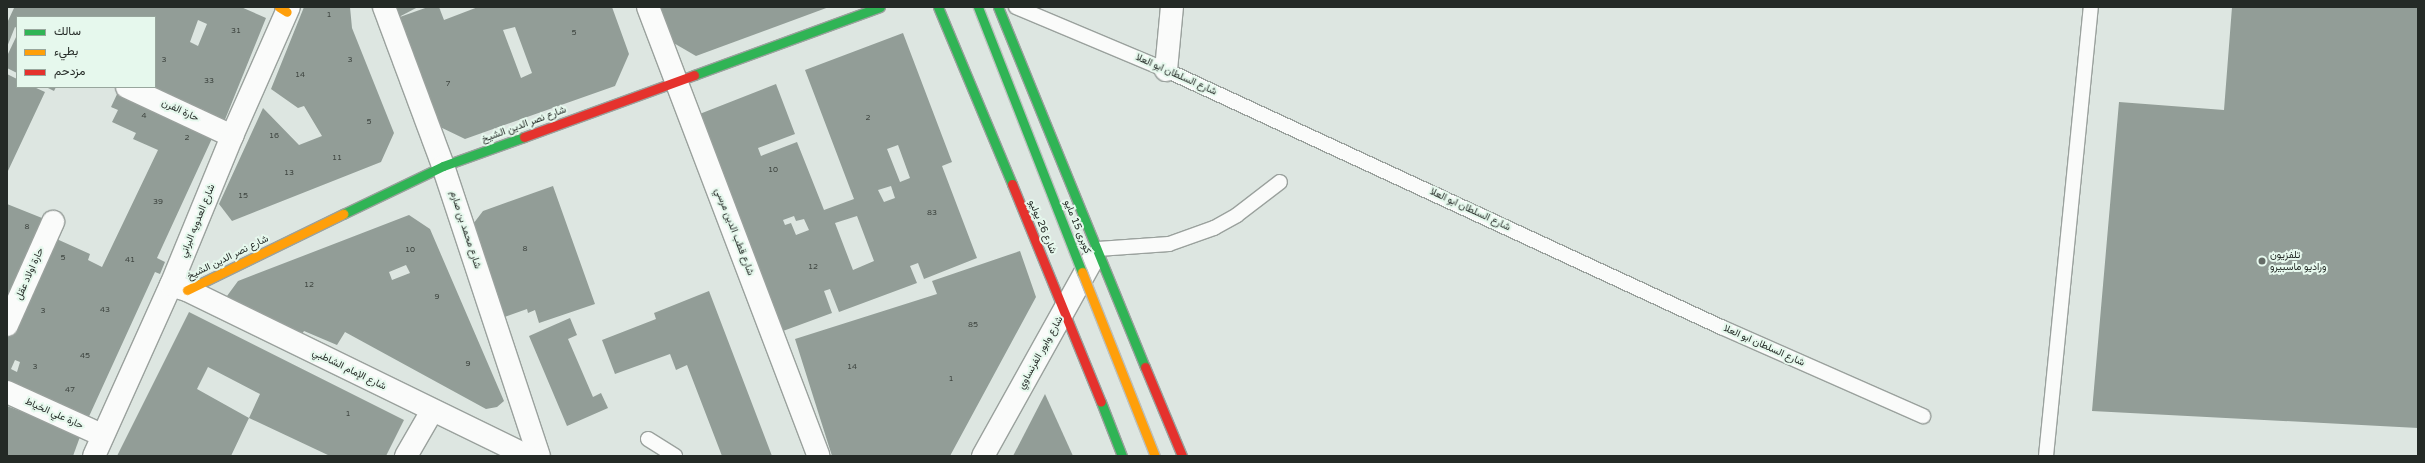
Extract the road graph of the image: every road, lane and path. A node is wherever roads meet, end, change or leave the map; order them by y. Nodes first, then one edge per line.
1 (384, 7) edge
2 (648, 7) edge
3 (880, 7) edge
4 (938, 7) edge
5 (978, 7) edge
6 (998, 7) edge
7 (1016, 7) edge
8 (1172, 7) edge
9 (2091, 7) edge
10 (285, 9) edge
11 (1166, 70) junction
12 (676, 80) junction
13 (129, 88) edge
14 (232, 136) junction
15 (443, 166) junction
16 (1280, 182) dead end
17 (53, 222) dead end
18 (1098, 249) junction
19 (179, 288) junction
20 (1065, 310) junction
21 (7, 325) edge
22 (7, 392) edge
23 (432, 410) junction
24 (1924, 416) dead end
25 (102, 435) junction
26 (648, 438) dead end
27 (94, 456) edge
28 (406, 456) edge
29 (527, 456) edge
30 (539, 456) edge
31 (675, 456) edge
32 (819, 456) edge
33 (982, 456) edge
34 (1122, 456) edge
35 (1155, 456) edge
36 (1182, 456) edge
37 (2046, 456) edge

1 - 15 street, شارع محمد بن صارم
2 - 12 street, شارع قطب الدين مرسي
3 - 12 main road, شارع نصر الدين الشيخ
4 - 20 main road, شارع 26 يوليو
5 - 35 main road, كوبرى 15 مايو, bridge
6 - 18 main road
7 - 11 lane, شارع السلطان ابو العلا
8 - 11 street
9 - 37 lane
10 - 14 street, شارع العدويه البراني
11 - 24 lane, شارع السلطان ابو العلا
12 - 15 main road, شارع نصر الدين الشيخ
12 - 32 street, شارع قطب الدين مرسي
13 - 14 street, حارة الفرن
14 - 19 street, شارع العدويه البراني
15 - 19 main road, شارع نصر الدين الشيخ
15 - 30 street, شارع محمد بن صارم
16 - 18 lane
17 - 21 street, حارة اولاد عقل
18 - 20 street, شارع وابور الفرنساوي
18 - 36 main road
19 - 23 street, شارع الإمام الشاطبي
19 - 25 street, شارع العدويه البراني
20 - 33 street, شارع وابور الفرنساوي
20 - 34 main road, شارع 26 يوليو
22 - 25 street, حارة علي الخياط
23 - 28 street
23 - 29 street, شارع الإمام الشاطبي
25 - 27 street, شارع العدويه البراني
26 - 31 lane

